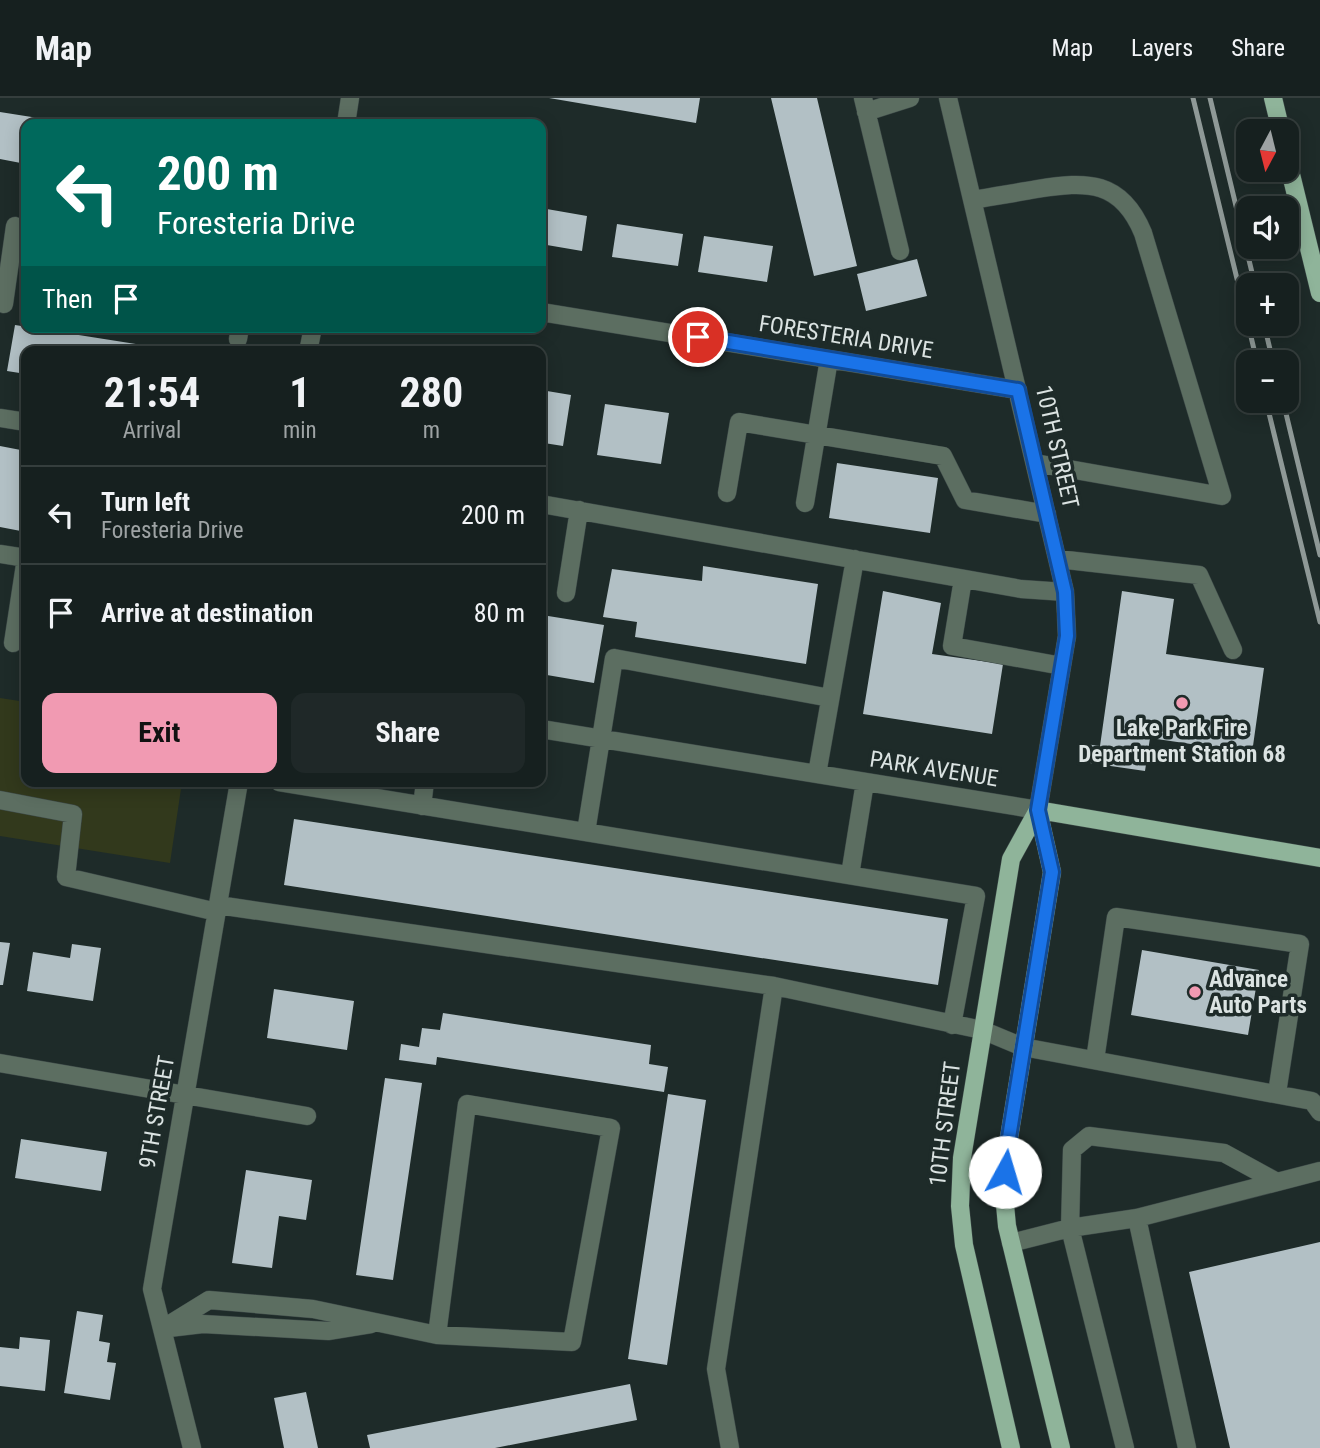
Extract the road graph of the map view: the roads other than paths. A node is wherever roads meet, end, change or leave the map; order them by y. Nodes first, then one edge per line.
1 (350, 98) edge
2 (910, 98) edge
3 (948, 98) edge
4 (1273, 98) edge
5 (865, 105) edge
6 (347, 119) edge
7 (1278, 119) edge
8 (1293, 182) edge
9 (972, 200) junction
10 (14, 226) edge
11 (900, 250) dead end
12 (1320, 293) edge
13 (4, 304) dead end
14 (546, 313) edge
15 (829, 359) junction
16 (1018, 390) junction
17 (0, 418) edge
18 (21, 421) edge
19 (816, 435) junction
20 (1035, 463) junction
21 (727, 493) dead end
22 (804, 503) dead end
23 (546, 505) edge
24 (579, 510) junction
25 (1047, 514) junction
26 (0, 554) edge
27 (21, 557) edge
28 (855, 559) junction
29 (1058, 559) junction
30 (963, 579) junction
31 (21, 591) edge
32 (1065, 592) junction
33 (566, 593) dead end
34 (13, 643) edge
35 (1233, 650) dead end
36 (1062, 666) junction
37 (830, 698) junction
38 (546, 730) edge
39 (601, 739) junction
40 (817, 774) junction
41 (865, 782) junction
42 (238, 787) edge
43 (309, 787) edge
44 (424, 787) edge
45 (0, 800) edge
46 (422, 806) junction
47 (1038, 810) junction
48 (586, 832) junction
49 (1320, 858) edge
50 (850, 875) junction
51 (217, 908) junction
52 (774, 986) junction
53 (952, 1026) junction
54 (982, 1030) junction
55 (1023, 1046) junction
56 (1095, 1060) junction
57 (0, 1063) edge
58 (1277, 1093) junction
59 (185, 1095) junction
60 (1320, 1112) edge
61 (307, 1116) dead end
62 (1320, 1171) edge
63 (1277, 1182) junction
64 (1137, 1217) junction
65 (1070, 1228) junction
66 (1011, 1243) junction
67 (381, 1322) junction
68 (162, 1329) junction
69 (437, 1335) junction
70 (192, 1448) edge
71 (730, 1448) edge
72 (1011, 1448) edge
73 (1061, 1448) edge
74 (1125, 1448) edge
75 (1187, 1448) edge

1 - 6 street
2 - 5 street
3 - 9 street, 10TH STREET
4 - 7 main road
5 - 11 street
8 - 12 main road
9 - 16 street, 10TH STREET
9 - 20 street
10 - 13 street
14 - 15 street, FORESTERIA DRIVE
15 - 16 street, FORESTERIA DRIVE
15 - 19 street
16 - 20 street, 10TH STREET
17 - 18 street
19 - 21 street
19 - 22 street
19 - 25 street
20 - 25 street, 10TH STREET
23 - 24 street
24 - 28 street
24 - 33 street
25 - 29 street, 10TH STREET
26 - 27 street
28 - 30 street
28 - 37 street
29 - 32 street, 10TH STREET
29 - 35 street
30 - 32 street
30 - 36 street
31 - 34 street
32 - 36 street, 10TH STREET
36 - 47 street, 10TH STREET
37 - 39 street
37 - 40 street
38 - 39 street, PARK AVENUE
39 - 40 street, PARK AVENUE
39 - 48 street
40 - 41 street, PARK AVENUE
41 - 47 street, PARK AVENUE
41 - 50 street
42 - 51 street, 9TH STREET
43 - 46 street
44 - 46 street
45 - 51 street
46 - 48 street
47 - 49 main road, PARK AVENUE
47 - 54 main road, 10TH STREET
47 - 55 main road, 10TH STREET
48 - 50 street
50 - 53 street
51 - 52 street
51 - 59 street, 9TH STREET
52 - 53 street
52 - 71 street
53 - 54 street
54 - 55 street
54 - 72 main road, 10TH STREET
55 - 56 street
55 - 66 main road, 10TH STREET
56 - 58 street
56 - 58 street
57 - 59 street
58 - 60 street
59 - 61 street
59 - 68 street, 9TH STREET
62 - 63 street
63 - 64 street
63 - 65 street
64 - 65 street
64 - 75 street
65 - 66 street
65 - 74 street
66 - 73 main road, 10TH STREET
67 - 68 street
67 - 68 street
67 - 69 street
68 - 70 street, 9TH STREET
69 - 69 street

